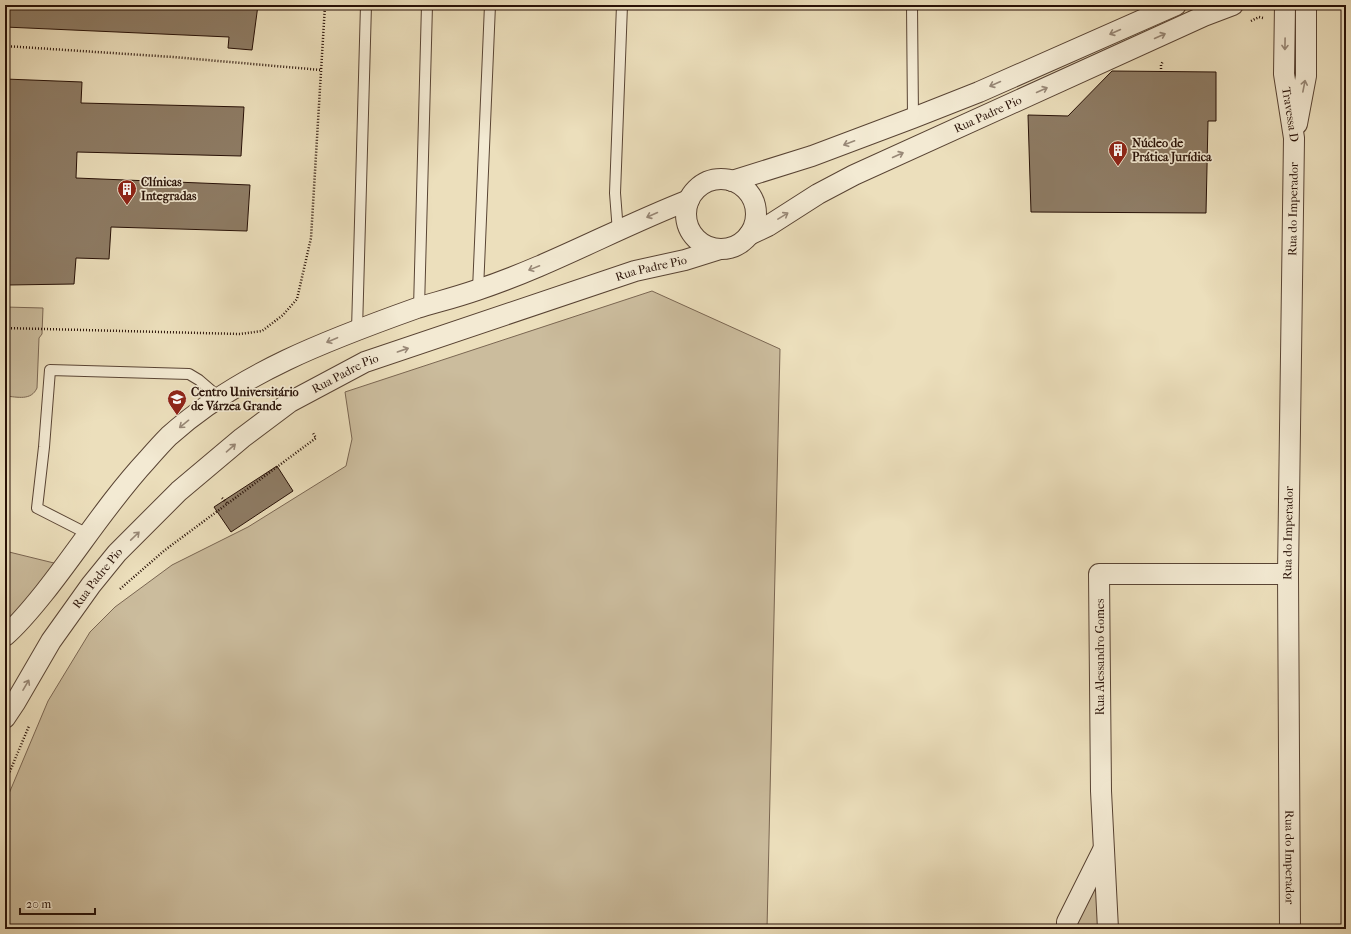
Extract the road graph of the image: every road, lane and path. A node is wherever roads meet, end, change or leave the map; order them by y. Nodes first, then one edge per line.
1 (325, 5) edge
2 (366, 5) edge
3 (427, 5) edge
4 (490, 5) edge
5 (622, 5) edge
6 (912, 5) edge
7 (1176, 5) edge
8 (1233, 5) edge
9 (1285, 5) edge
10 (1306, 5) edge
11 (1269, 19) dead end
12 (1246, 23) dead end
13 (5, 46) edge
14 (321, 70) junction
15 (913, 118) junction
16 (1294, 138) junction
17 (732, 181) junction
18 (689, 200) junction
19 (618, 232) junction
20 (749, 235) junction
21 (720, 249) junction
22 (478, 290) junction
23 (419, 308) junction
24 (5, 328) edge
25 (357, 330) junction
26 (220, 398) junction
27 (313, 433) dead end
28 (222, 498) dead end
29 (227, 504) junction
30 (88, 534) junction
31 (1288, 574) junction
32 (116, 592) dead end
33 (5, 636) edge
34 (5, 718) edge
35 (29, 726) dead end
36 (5, 783) edge
37 (1104, 848) junction
38 (1067, 929) edge
39 (1108, 929) edge
40 (1290, 929) edge

1 - 14 path
2 - 25 lane
3 - 23 lane
4 - 22 lane
5 - 19 lane
6 - 15 lane
7 -> 15 street, Rua Padre Pio
20 -> 8 street, Rua Padre Pio
9 -> 16 street, Travessa D
16 -> 10 street, Travessa D
11 - 12 path
13 - 14 path
14 - 24 path
15 -> 17 street, Rua Padre Pio
16 - 31 street, Rua do Imperador
17 - 18 street
17 - 20 street
18 -> 19 street
18 - 21 street
19 -> 22 street
20 - 21 street
34 -> 21 street, Rua Padre Pio
22 - 23 street
23 - 25 street
25 -> 26 street
26 -> 30 street
26 - 30 lane
27 - 29 path
28 - 29 path
29 - 32 path
30 - 33 street
31 - 37 street, Rua Alessandro Gomes
31 - 40 street, Rua do Imperador
35 - 36 path
37 - 38 street
37 - 39 street, Rua Alessandro Gomes

